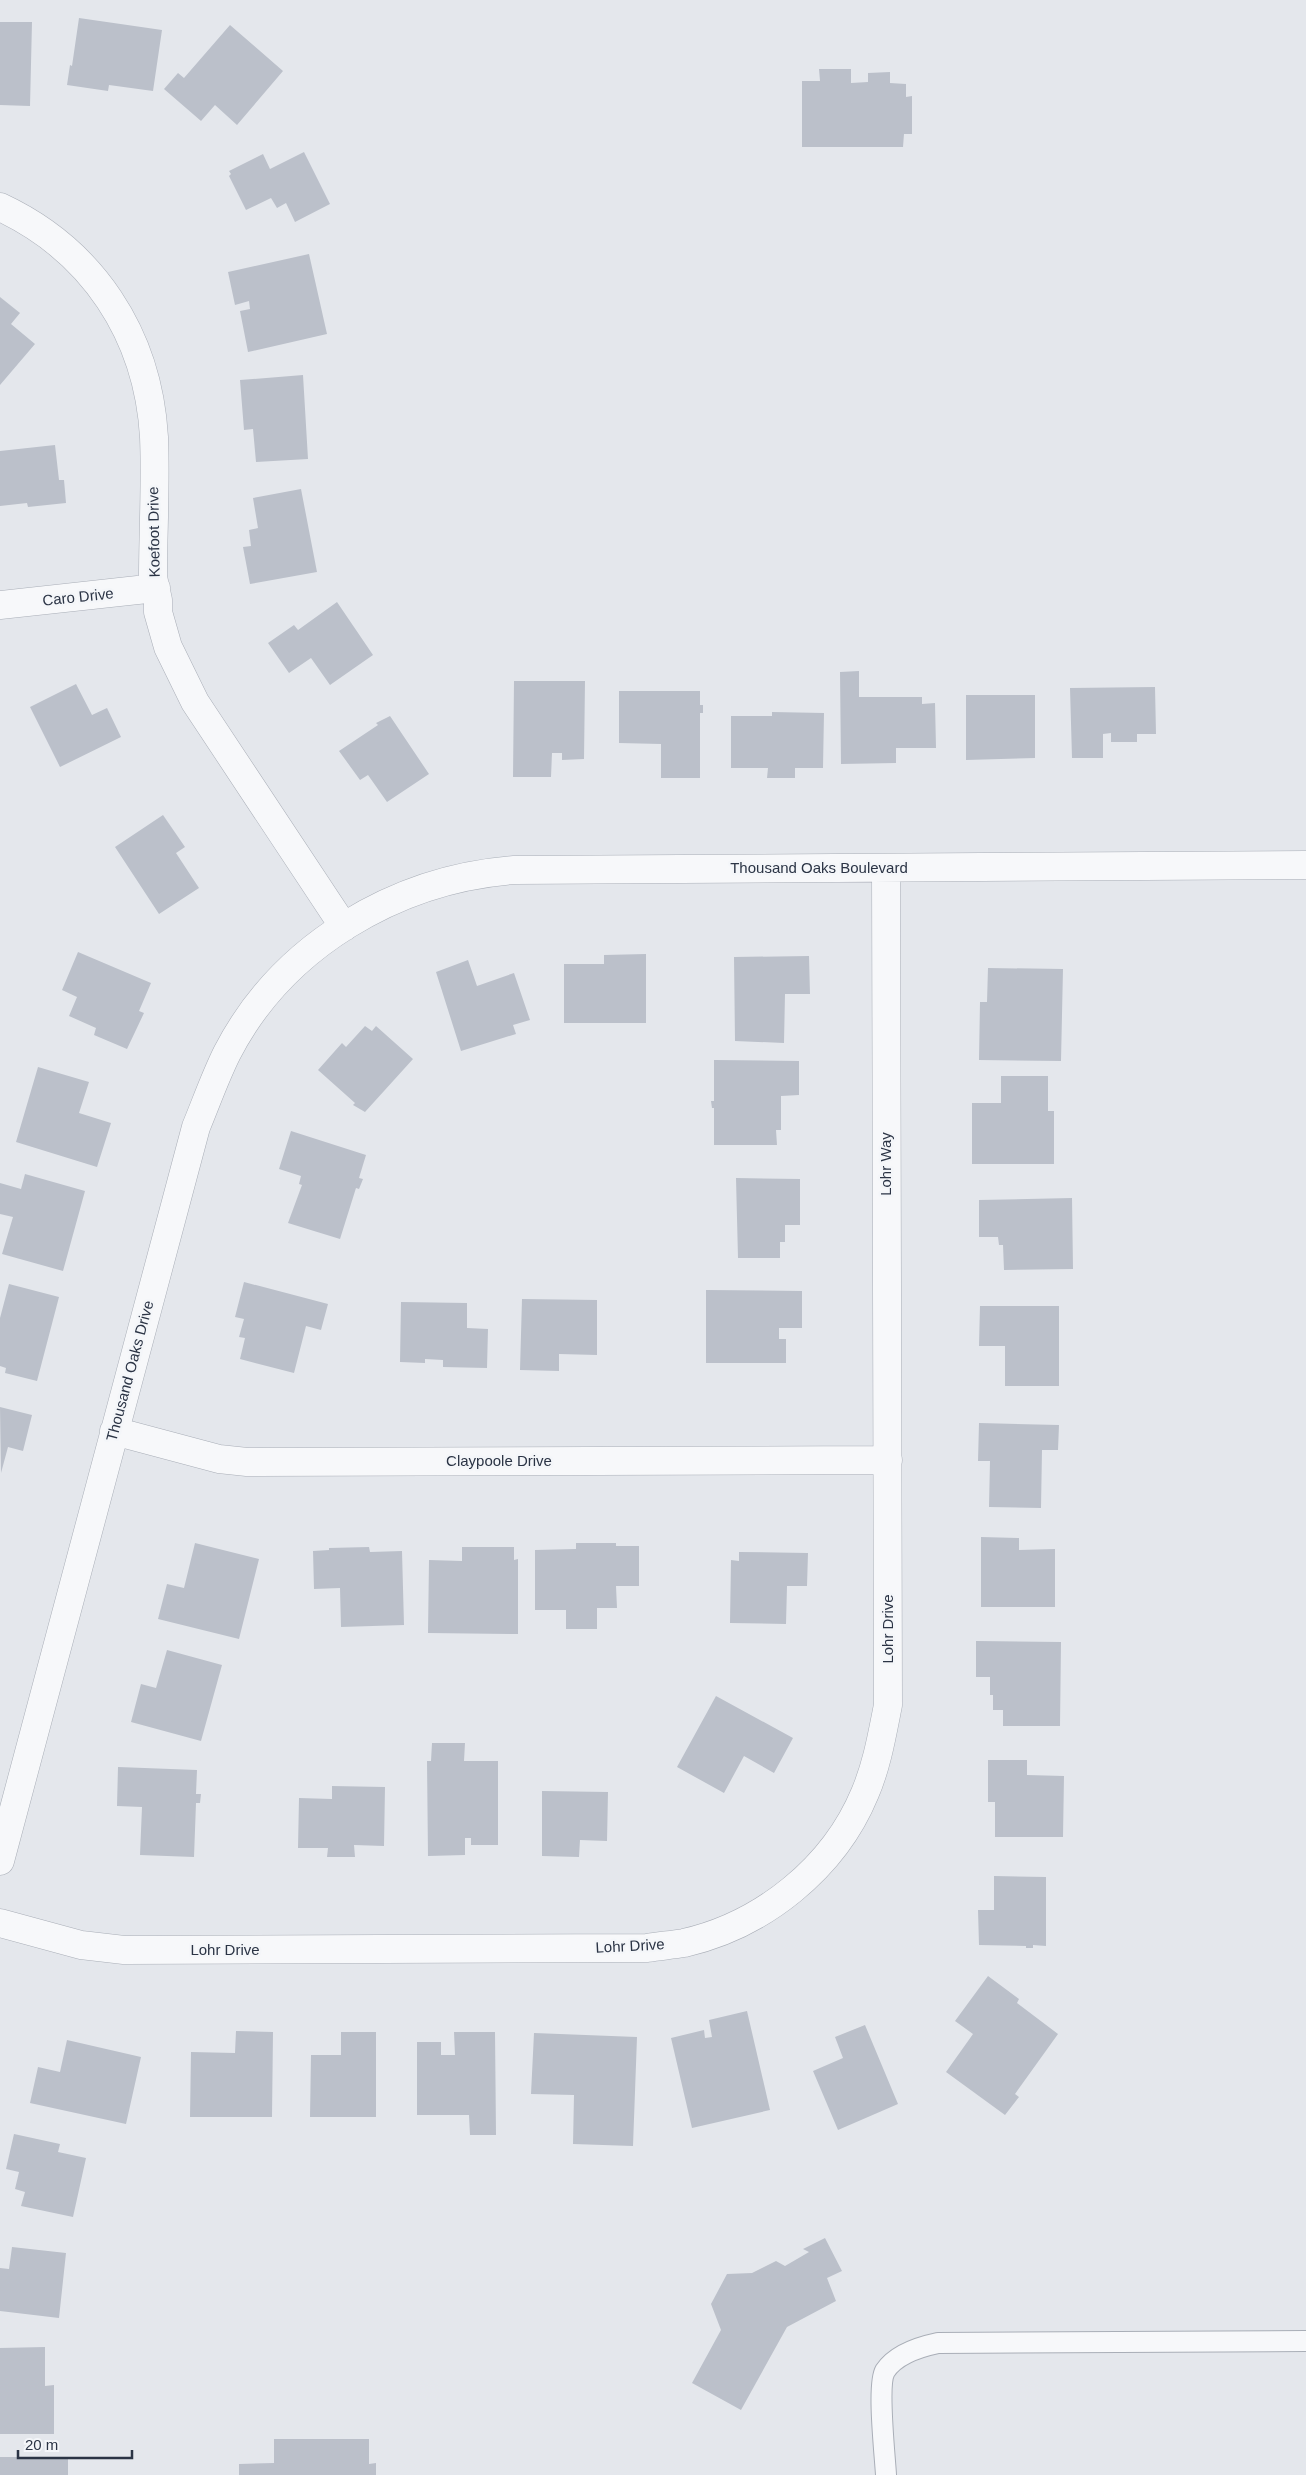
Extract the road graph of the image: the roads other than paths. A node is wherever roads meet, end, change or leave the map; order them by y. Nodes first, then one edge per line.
1 (0, 206) edge
2 (156, 588) junction
3 (0, 605) edge
4 (1306, 865) edge
5 (886, 868) junction
6 (344, 927) junction
7 (114, 1431) junction
8 (888, 1460) junction
9 (0, 1861) edge
10 (0, 1923) edge
11 (1306, 2341) edge
12 (886, 2475) edge

1 - 2 street, Koefoot Drive
2 - 3 street, Caro Drive
2 - 6 street, Koefoot Drive
4 - 5 street, Thousand Oaks Boulevard
5 - 6 street, Thousand Oaks Boulevard
5 - 8 street, Lohr Way
6 - 7 street, Thousand Oaks Drive
7 - 8 street, Claypoole Drive
7 - 9 street, Thousand Oaks Drive
8 - 10 street, Lohr Drive
11 - 12 lane

